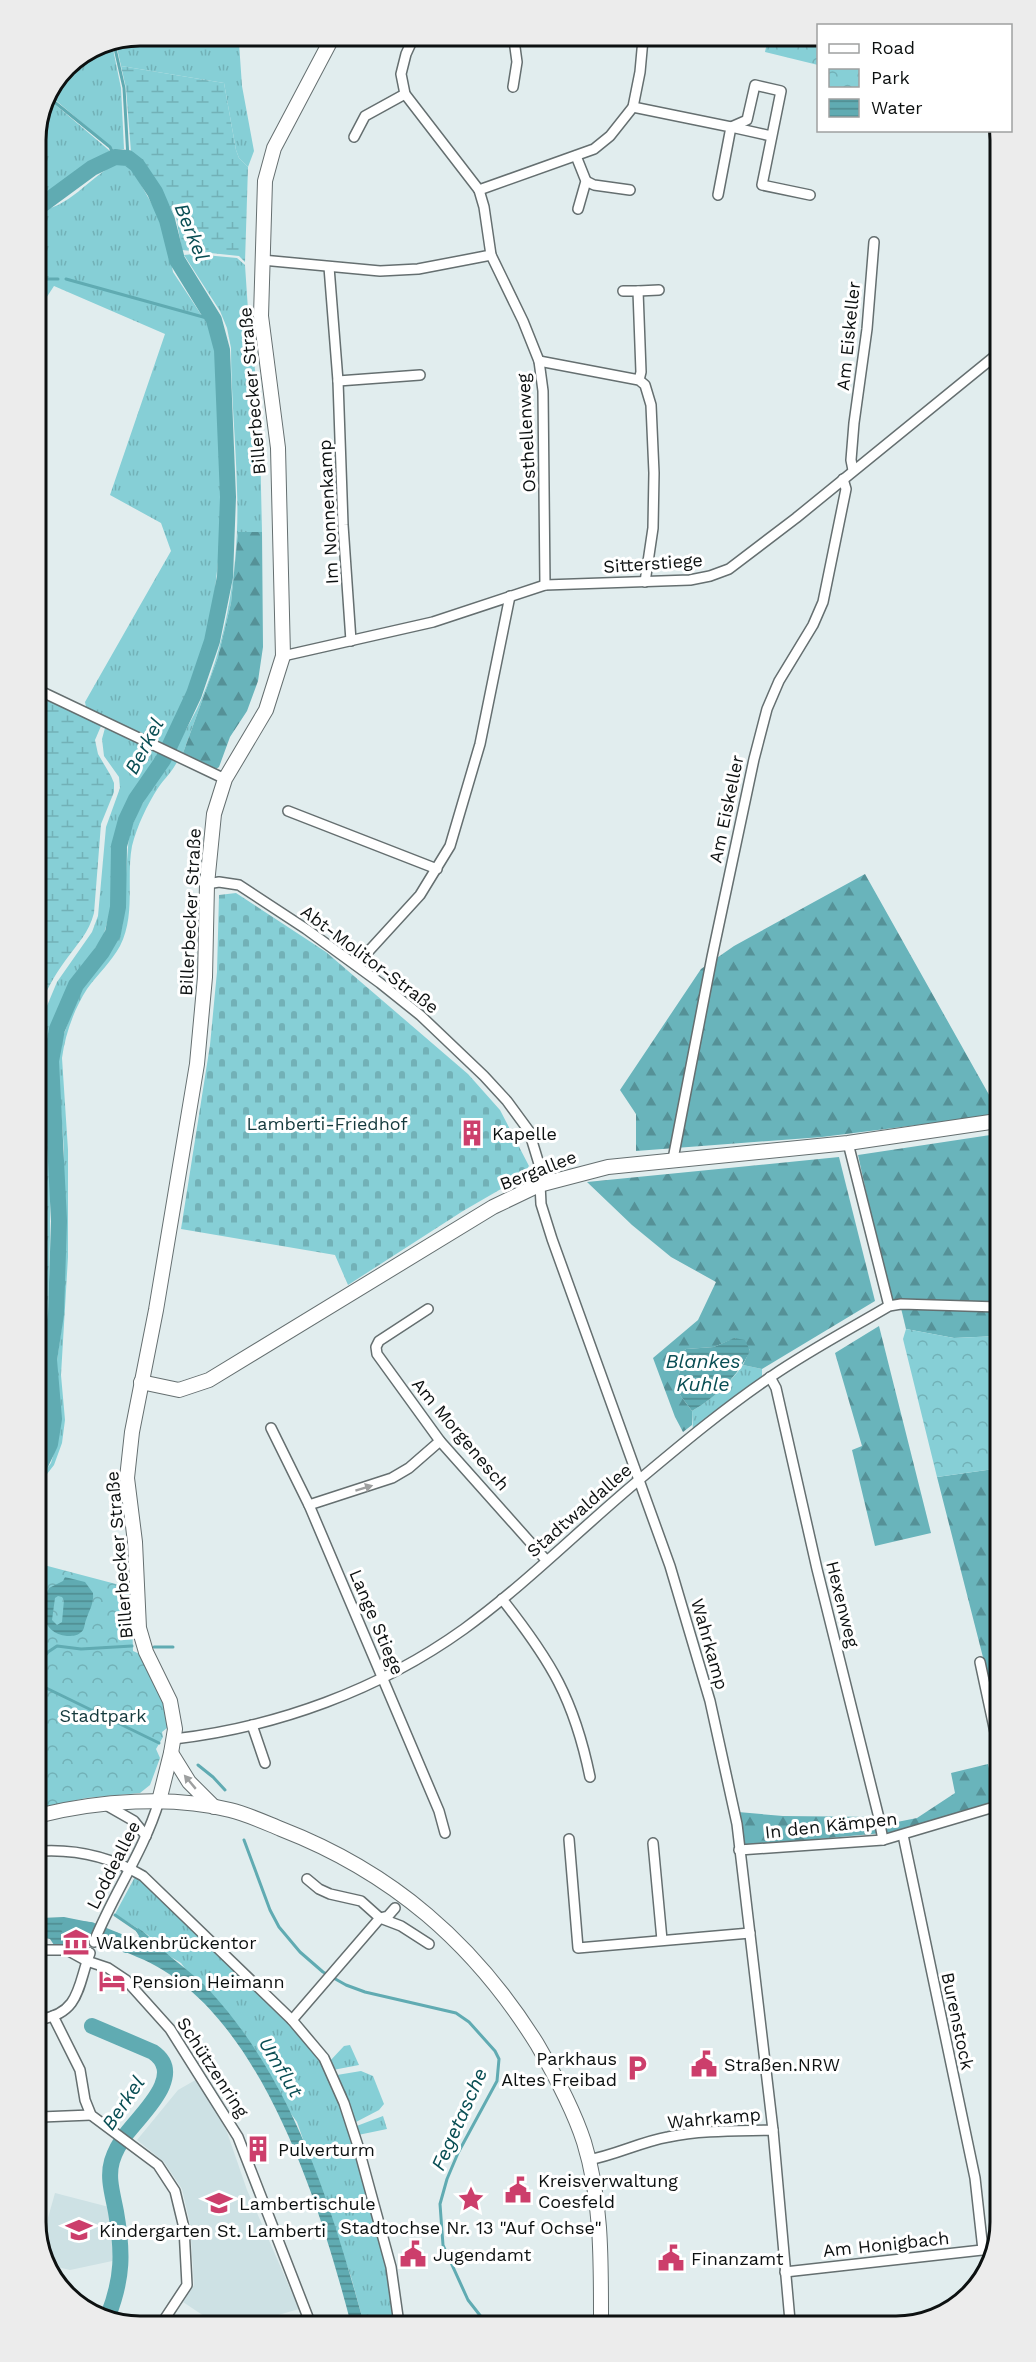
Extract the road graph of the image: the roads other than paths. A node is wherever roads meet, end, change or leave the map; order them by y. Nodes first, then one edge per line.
1 (327, 47) edge
2 (409, 47) edge
3 (515, 47) edge
4 (642, 47) edge
5 (513, 87) dead end
6 (405, 94) junction
7 (633, 107) junction
8 (731, 127) junction
9 (354, 136) dead end
10 (771, 136) junction
11 (576, 156) junction
12 (586, 181) junction
13 (479, 190) junction
14 (630, 190) dead end
15 (718, 195) dead end
16 (810, 195) dead end
17 (578, 209) dead end
18 (874, 242) dead end
19 (491, 255) junction
20 (261, 260) junction
21 (329, 267) junction
22 (659, 290) dead end
23 (623, 291) dead end
24 (638, 291) junction
25 (990, 360) edge
26 (539, 361) junction
27 (420, 375) dead end
28 (639, 380) junction
29 (338, 381) junction
30 (853, 470) junction
31 (843, 479) junction
32 (645, 582) junction
33 (545, 585) junction
34 (510, 596) junction
35 (351, 641) junction
36 (283, 656) junction
37 (47, 694) edge
38 (225, 779) junction
39 (288, 811) dead end
40 (437, 869) junction
41 (207, 884) junction
42 (356, 965) junction
43 (990, 1122) edge
44 (848, 1143) junction
45 (673, 1159) junction
46 (539, 1185) junction
47 (889, 1306) junction
48 (990, 1306) edge
49 (428, 1309) dead end
50 (770, 1377) junction
51 (141, 1382) junction
52 (271, 1428) dead end
53 (440, 1441) junction
54 (639, 1479) junction
55 (309, 1506) junction
56 (546, 1560) junction
57 (502, 1599) junction
58 (980, 1662) dead end
59 (383, 1677) junction
60 (990, 1709) edge
61 (252, 1725) junction
62 (173, 1746) junction
63 (265, 1763) dead end
64 (590, 1778) dead end
65 (159, 1801) junction
66 (106, 1805) junction
67 (214, 1807) junction
68 (990, 1808) edge
69 (47, 1814) edge
70 (446, 1833) dead end
71 (903, 1835) junction
72 (146, 1836) junction
73 (568, 1839) dead end
74 (883, 1840) junction
75 (653, 1843) dead end
76 (739, 1850) junction
77 (47, 1851) edge
78 (130, 1868) junction
79 (307, 1879) dead end
80 (395, 1908) dead end
81 (380, 1918) junction
82 (750, 1933) junction
83 (662, 1940) junction
84 (94, 1942) dead end
85 (429, 1944) dead end
86 (47, 1950) edge
87 (88, 1957) junction
88 (53, 2016) junction
89 (47, 2018) edge
90 (292, 2020) junction
91 (91, 2115) junction
92 (47, 2117) edge
93 (773, 2130) junction
94 (588, 2160) junction
95 (986, 2245) edge
96 (985, 2249) edge
97 (785, 2272) junction
98 (167, 2315) edge
99 (306, 2315) edge
100 (398, 2315) edge
101 (601, 2316) edge
102 (789, 2316) edge

1 - 20 main road, Billerbecker Straße
2 - 6 street
3 - 5 street
4 - 7 street
6 - 9 street
6 - 13 street
7 - 8 street
7 - 11 street
8 - 10 street
8 - 10 street
8 - 15 street
10 - 16 street
11 - 12 street
11 - 13 street
12 - 14 street
12 - 17 street
13 - 19 street
18 - 30 street, Am Eiskeller
19 - 21 street
19 - 26 street, Osthellenweg
20 - 21 street
20 - 36 main road, Billerbecker Straße
21 - 29 street, Im Nonnenkamp
22 - 24 street
23 - 24 street
24 - 28 street
25 - 30 street, Sitterstiege
26 - 28 street
26 - 33 street, Osthellenweg
27 - 29 street
28 - 32 street
29 - 35 street, Im Nonnenkamp
30 - 31 street, Sitterstiege
31 - 32 street, Sitterstiege
31 - 45 street, Am Eiskeller
32 - 33 street, Sitterstiege
33 - 34 street, Sitterstiege
34 - 35 street, Sitterstiege
34 - 40 street
35 - 36 street, Sitterstiege
36 - 38 main road, Billerbecker Straße
37 - 38 street
38 - 41 main road, Billerbecker Straße
39 - 40 street
40 - 42 street
41 - 42 street, Abt-Molitor-Straße
41 - 51 main road, Billerbecker Straße
42 - 46 street, Abt-Molitor-Straße
43 - 44 main road, Bergallee
44 - 45 main road, Bergallee
44 - 47 street
45 - 46 main road, Bergallee
46 - 51 main road, Bergallee
46 - 54 street, Wahrkamp
47 - 48 street
47 - 50 street, Stadtwaldallee
49 - 53 street, Am Morgenesch
50 - 54 street, Stadtwaldallee
50 - 74 street, Hexenweg
51 - 62 main road, Billerbecker Straße
52 - 55 street, Lange Stiege
55 -> 53 street
53 - 56 street, Am Morgenesch
54 - 56 street, Stadtwaldallee
54 - 76 street, Wahrkamp
55 - 59 street, Lange Stiege
56 - 57 street, Stadtwaldallee
57 - 59 street, Stadtwaldallee
57 - 64 street
58 - 60 street
59 - 61 street, Stadtwaldallee
59 - 70 street, Lange Stiege
61 - 62 street, Stadtwaldallee
61 - 63 street
62 - 65 main road, Billerbecker Straße
67 -> 62 main road
65 - 66 main road
65 - 67 main road
65 - 72 street, Loddeallee
66 - 69 main road
66 - 72 street
67 - 94 main road
68 - 71 street, In den Kämpen
71 - 74 street, In den Kämpen
71 - 95 street, Burenstock
72 - 78 street, Loddeallee
73 - 83 street
74 - 76 street, In den Kämpen
75 - 83 street
76 - 82 street, Wahrkamp
77 - 78 street
78 - 84 street, Loddeallee
78 - 90 street
79 - 81 street
80 - 81 street
81 - 85 street
81 - 90 street
82 - 83 street
82 - 93 street, Wahrkamp
86 - 87 street, Schützenring
87 - 88 street
87 - 99 street, Schützenring
88 - 89 street
88 - 91 street
90 - 100 street
91 - 92 street
91 - 98 street
93 - 94 street, Wahrkamp
93 - 97 street, Wahrkamp
94 - 101 main road
96 - 97 street, Am Honigbach
97 - 102 street, Wahrkamp

